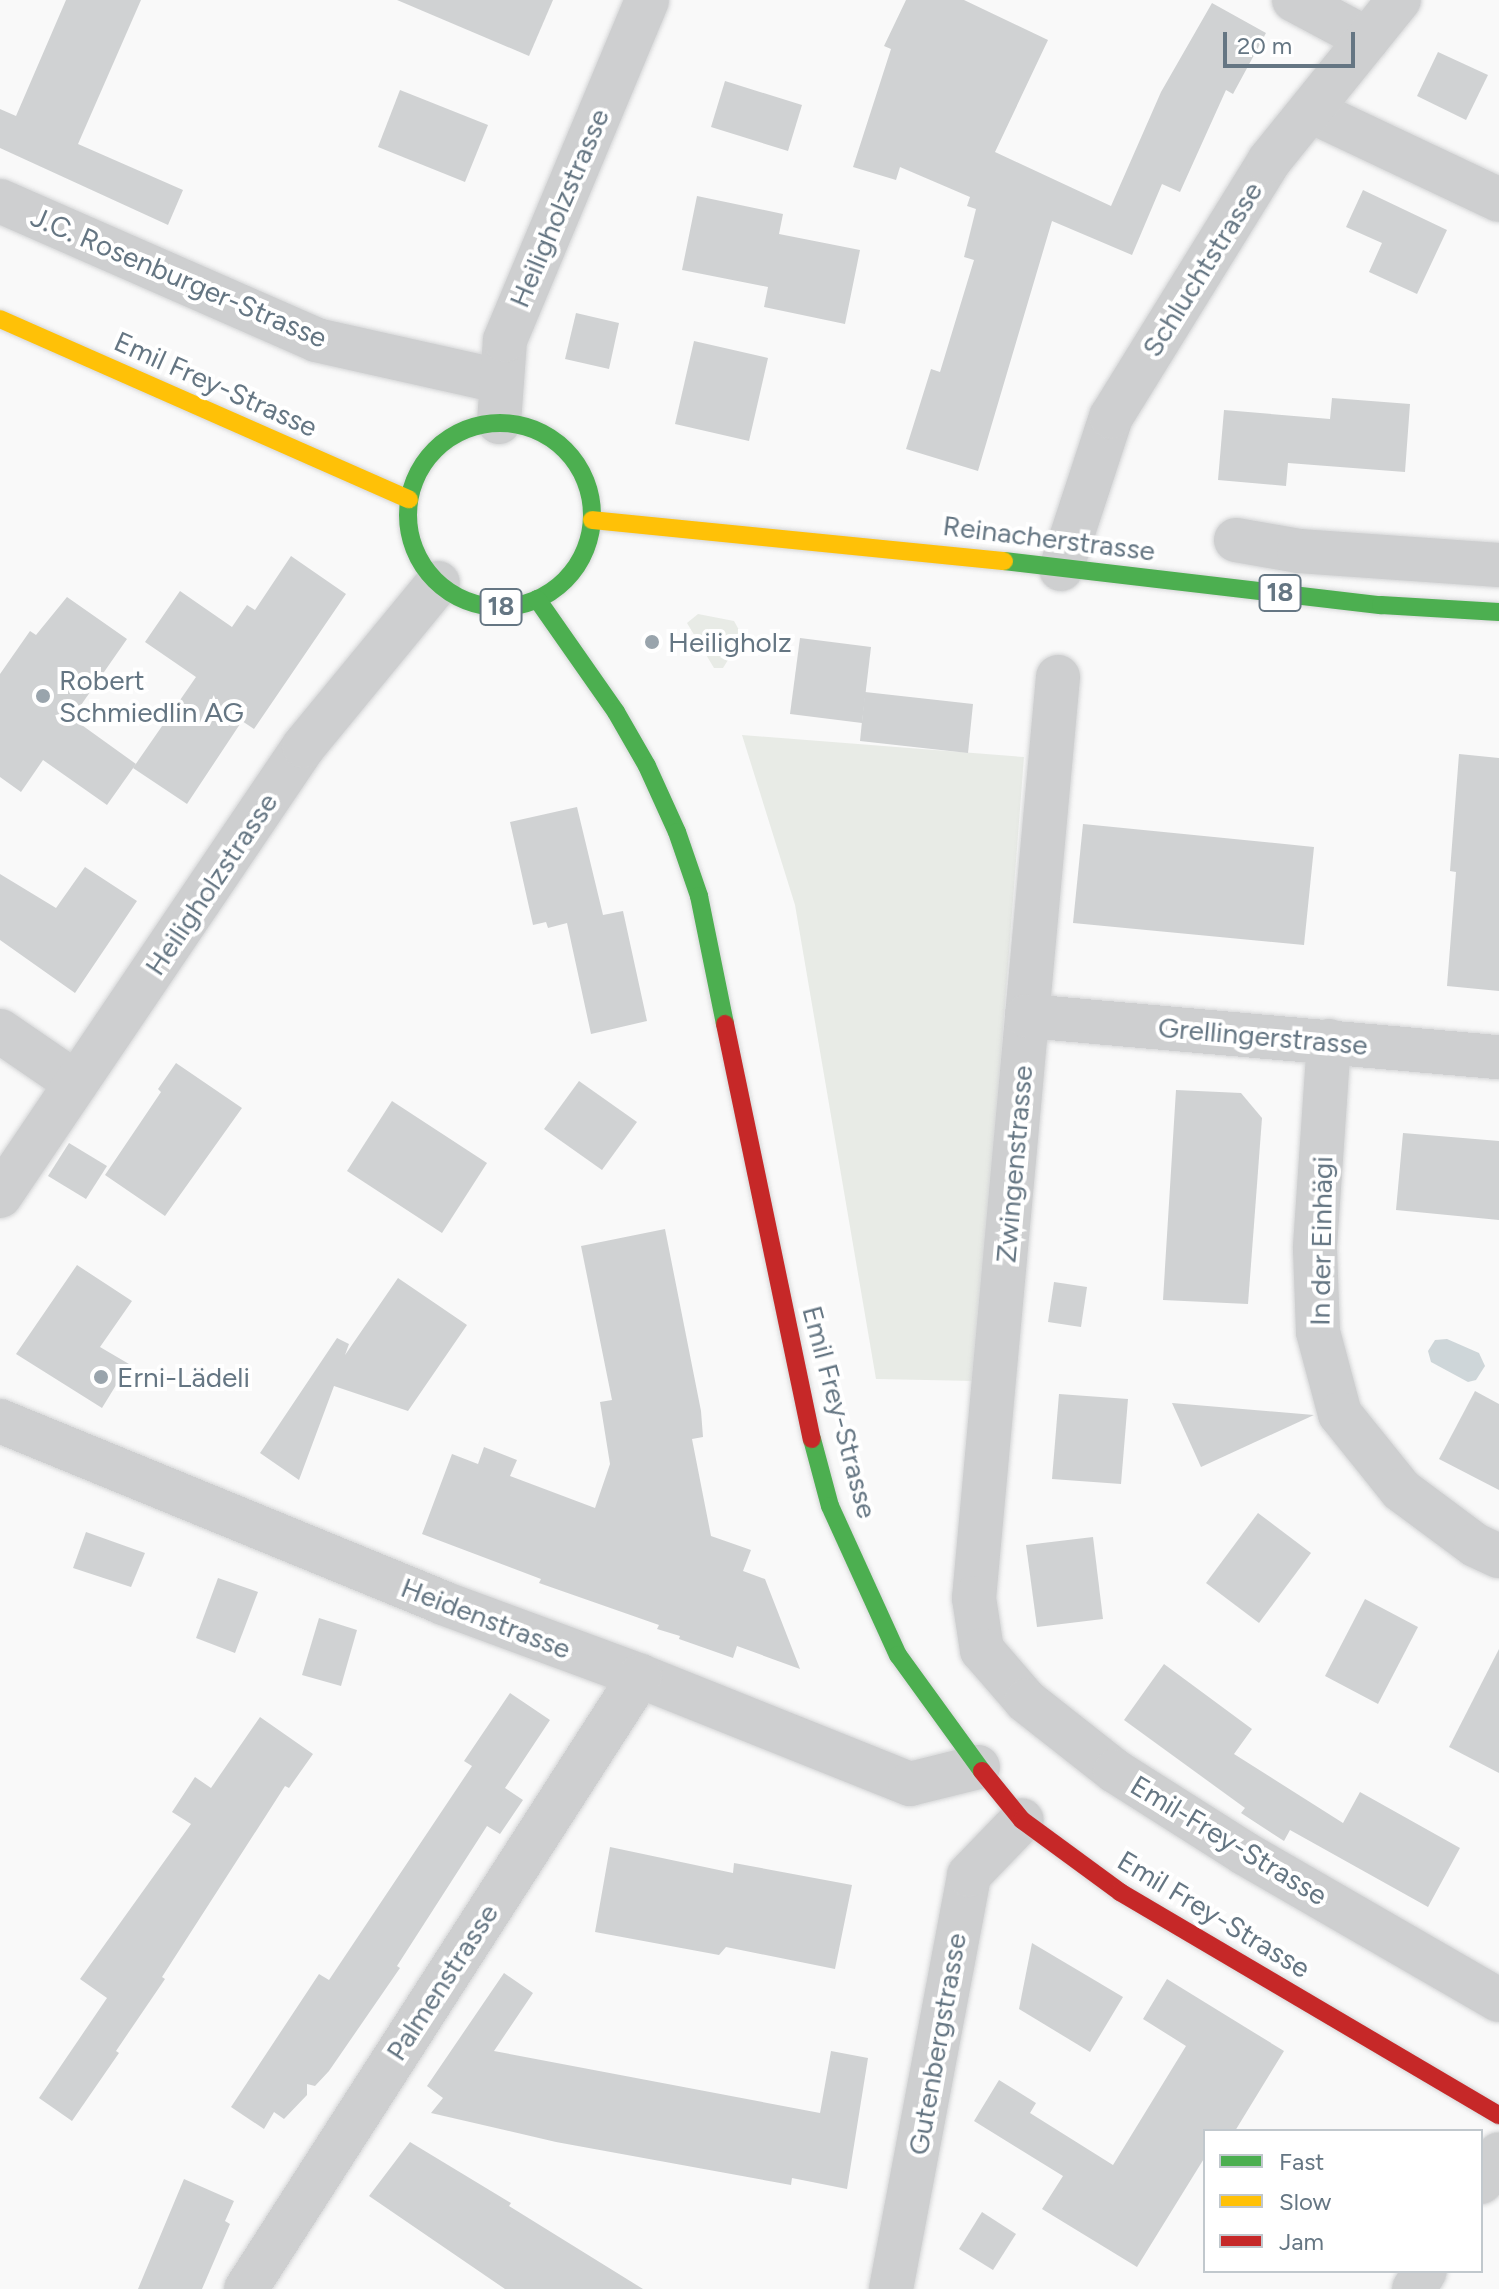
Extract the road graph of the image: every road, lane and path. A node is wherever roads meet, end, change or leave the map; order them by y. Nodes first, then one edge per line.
1 (647, 0) edge
2 (1294, 0) edge
3 (1399, 0) edge
4 (1367, 39) junction
5 (1311, 111) junction
6 (1499, 200) edge
7 (0, 201) edge
8 (0, 319) edge
9 (500, 402) junction
10 (409, 499) junction
11 (592, 520) junction
12 (1236, 540) dead end
13 (1499, 565) edge
14 (1061, 569) junction
15 (438, 583) junction
16 (537, 599) junction
17 (1499, 612) edge
18 (1058, 677) dead end
19 (1027, 1016) junction
20 (0, 1031) edge
21 (1329, 1041) junction
22 (1499, 1057) edge
23 (76, 1083) junction
24 (0, 1196) edge
25 (0, 1421) edge
26 (1499, 1556) edge
27 (982, 1650) joint
28 (640, 1676) junction
29 (978, 1767) junction
30 (1022, 1820) junction
31 (1499, 2000) edge
32 (1499, 2115) edge
33 (1499, 2154) edge
34 (1483, 2179) edge
35 (246, 2289) edge
36 (891, 2289) edge

1 - 9 street, Heiligholzstrasse
2 - 4 street
3 - 4 street, Schluchtstrasse
4 - 5 street, Schluchtstrasse
5 - 6 street
5 - 14 street, Schluchtstrasse
7 - 9 street, J.C. Rosenburger-Strasse
8 - 10 main road, Emil Frey-Strasse
9 - 10 main road, 18
9 - 11 main road, 18
10 - 15 main road, 18
11 - 14 main road, Reinacherstrasse / 18
11 - 16 main road, 18
12 - 13 street
14 - 17 main road, Reinacherstrasse / 18
15 - 16 main road, 18
15 - 23 street, Heiligholzstrasse
16 - 29 main road, Emil Frey-Strasse
18 - 19 street, Zwingenstrasse
19 - 21 street, Grellingerstrasse
19 - 27 street, Zwingenstrasse
20 - 23 street
21 - 22 street, Grellingerstrasse
21 - 26 street, In der Einhägi
23 - 24 street, Heiligholzstrasse
25 - 28 street, Heidenstrasse
27 - 31 street, Emil-Frey-Strasse
28 - 29 street, Heidenstrasse
28 - 35 street, Palmenstrasse
29 - 30 main road, Emil Frey-Strasse
30 - 32 main road, Emil Frey-Strasse
30 - 36 street, Gutenbergstrasse
33 - 34 street

